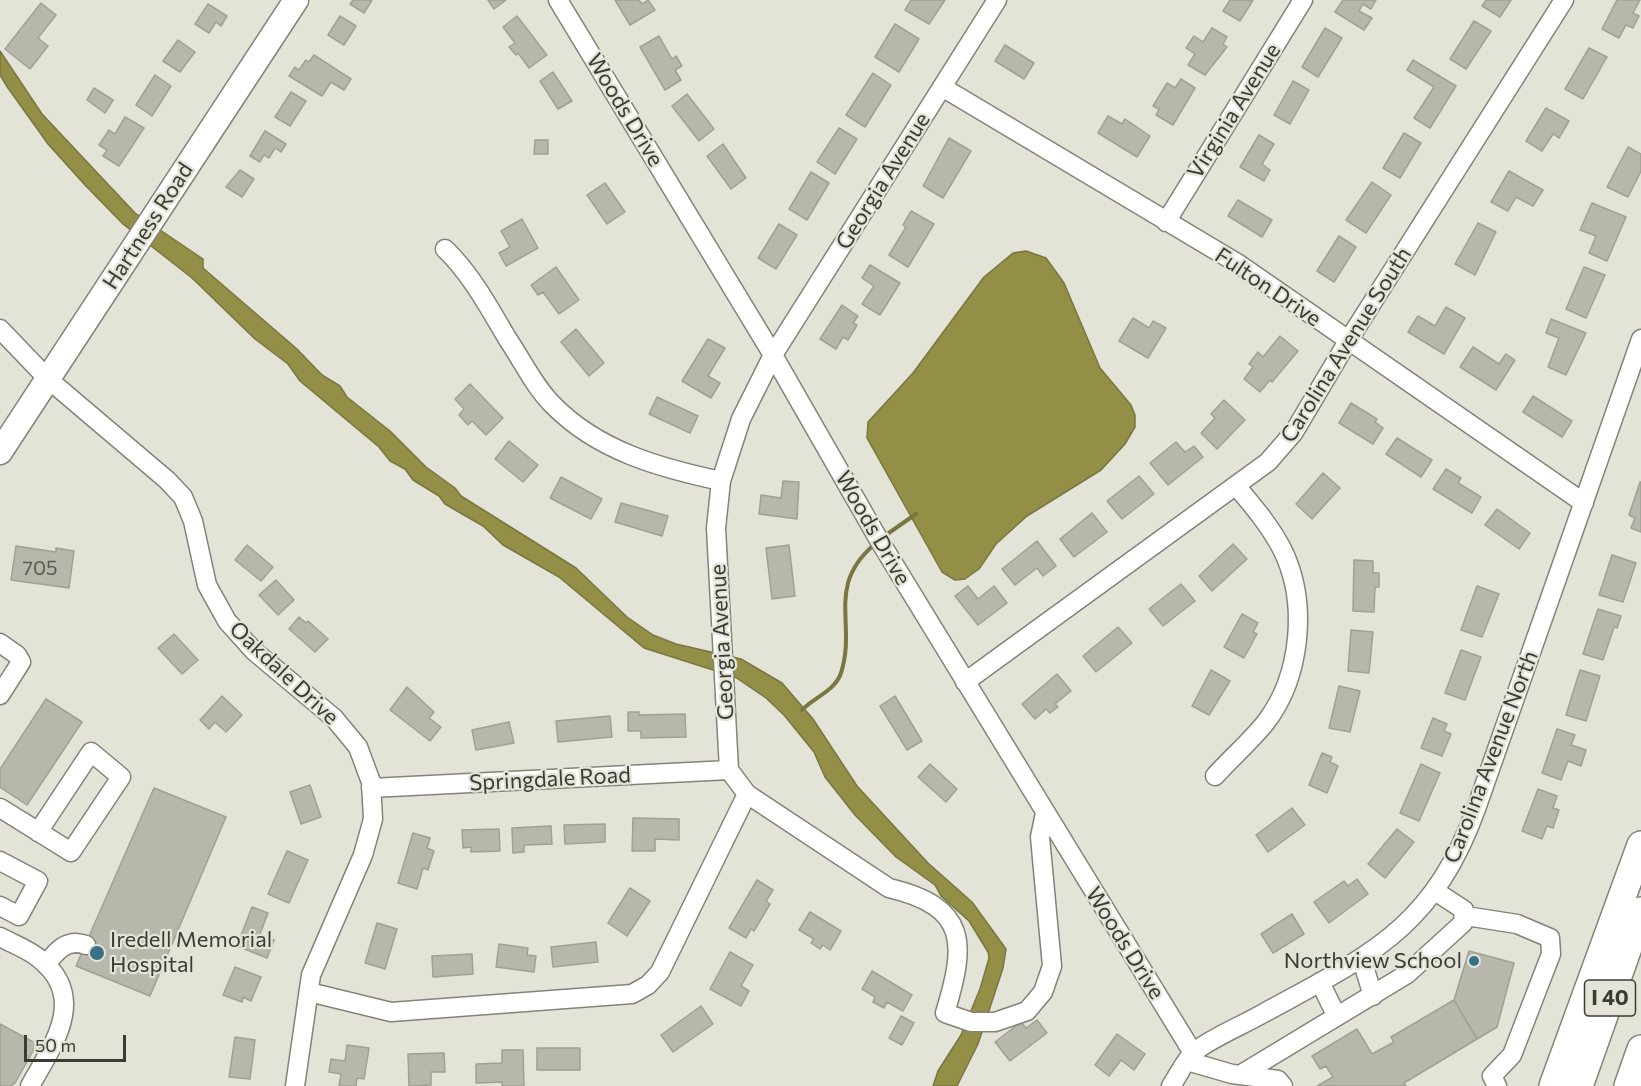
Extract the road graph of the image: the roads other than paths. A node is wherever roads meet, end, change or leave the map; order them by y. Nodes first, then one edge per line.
1 (296, 0) edge
2 (558, 0) edge
3 (997, 0) edge
4 (1303, 0) edge
5 (1563, 0) edge
6 (942, 87) junction
7 (1166, 222) junction
8 (445, 249) dead end
9 (0, 329) edge
10 (1641, 339) edge
11 (1348, 341) junction
12 (773, 355) junction
13 (48, 379) junction
14 (0, 452) edge
15 (721, 481) junction
16 (1237, 487) junction
17 (1584, 503) junction
18 (0, 643) edge
19 (965, 682) junction
20 (0, 695) edge
21 (729, 770) junction
22 (1215, 776) dead end
23 (371, 788) junction
24 (747, 794) junction
25 (0, 808) edge
26 (1045, 813) junction
27 (38, 832) junction
28 (1641, 845) edge
29 (0, 861) edge
30 (1435, 891) junction
31 (0, 906) edge
32 (1641, 911) edge
33 (1466, 916) junction
34 (0, 937) edge
35 (86, 945) dead end
36 (1362, 960) junction
37 (45, 965) junction
38 (1320, 982) junction
39 (309, 992) junction
40 (1373, 996) junction
41 (1336, 1015) junction
42 (1641, 1049) edge
43 (1190, 1057) junction
44 (1240, 1075) junction
45 (30, 1086) edge
46 (295, 1086) edge
47 (1171, 1086) edge
48 (1283, 1086) edge
49 (1497, 1086) edge
50 (1553, 1086) edge
51 (1578, 1086) edge
52 (1628, 1086) edge

1 - 13 main road, Hartness Road
2 - 12 street, Woods Drive
3 - 6 street, Georgia Avenue
4 - 7 street, Virginia Avenue
5 - 11 street, Carolina Avenue South
6 - 7 street, Fulton Drive
6 - 12 street, Georgia Avenue
7 - 11 street, Fulton Drive
8 - 15 street
9 - 13 street, Oakdale Drive
10 - 17 street, Carolina Avenue North
11 - 16 street, Carolina Avenue South
11 - 17 street, Fulton Drive
12 - 15 street, Georgia Avenue
12 - 19 street, Woods Drive
13 - 14 main road, Hartness Road
13 - 23 street, Oakdale Drive
15 - 21 street, Georgia Avenue
16 - 19 street, Carolina Avenue South
16 - 22 street
17 - 30 street, Carolina Avenue North
18 - 20 street
19 - 26 street, Woods Drive
21 - 23 street, Springdale Road
21 - 24 street
23 - 39 street, Oakdale Drive
24 - 26 street
24 - 39 street
25 - 27 street
26 - 43 street, Woods Drive
27 - 27 street
28 - 50 highway
29 - 31 street
30 - 33 street
30 - 36 street, Carolina Avenue North
32 - 51 highway, I 40
33 - 40 street
33 - 49 street
34 - 37 street
35 - 37 street
36 - 38 street, Carolina Avenue North
36 - 40 street
37 - 45 street
38 - 41 street
38 - 43 street, Carolina Avenue North
39 - 46 street, Oakdale Drive
40 - 41 street
41 - 44 street
42 - 52 highway, I 40
43 - 44 street
43 - 47 street, Carolina Avenue North
44 - 48 street

